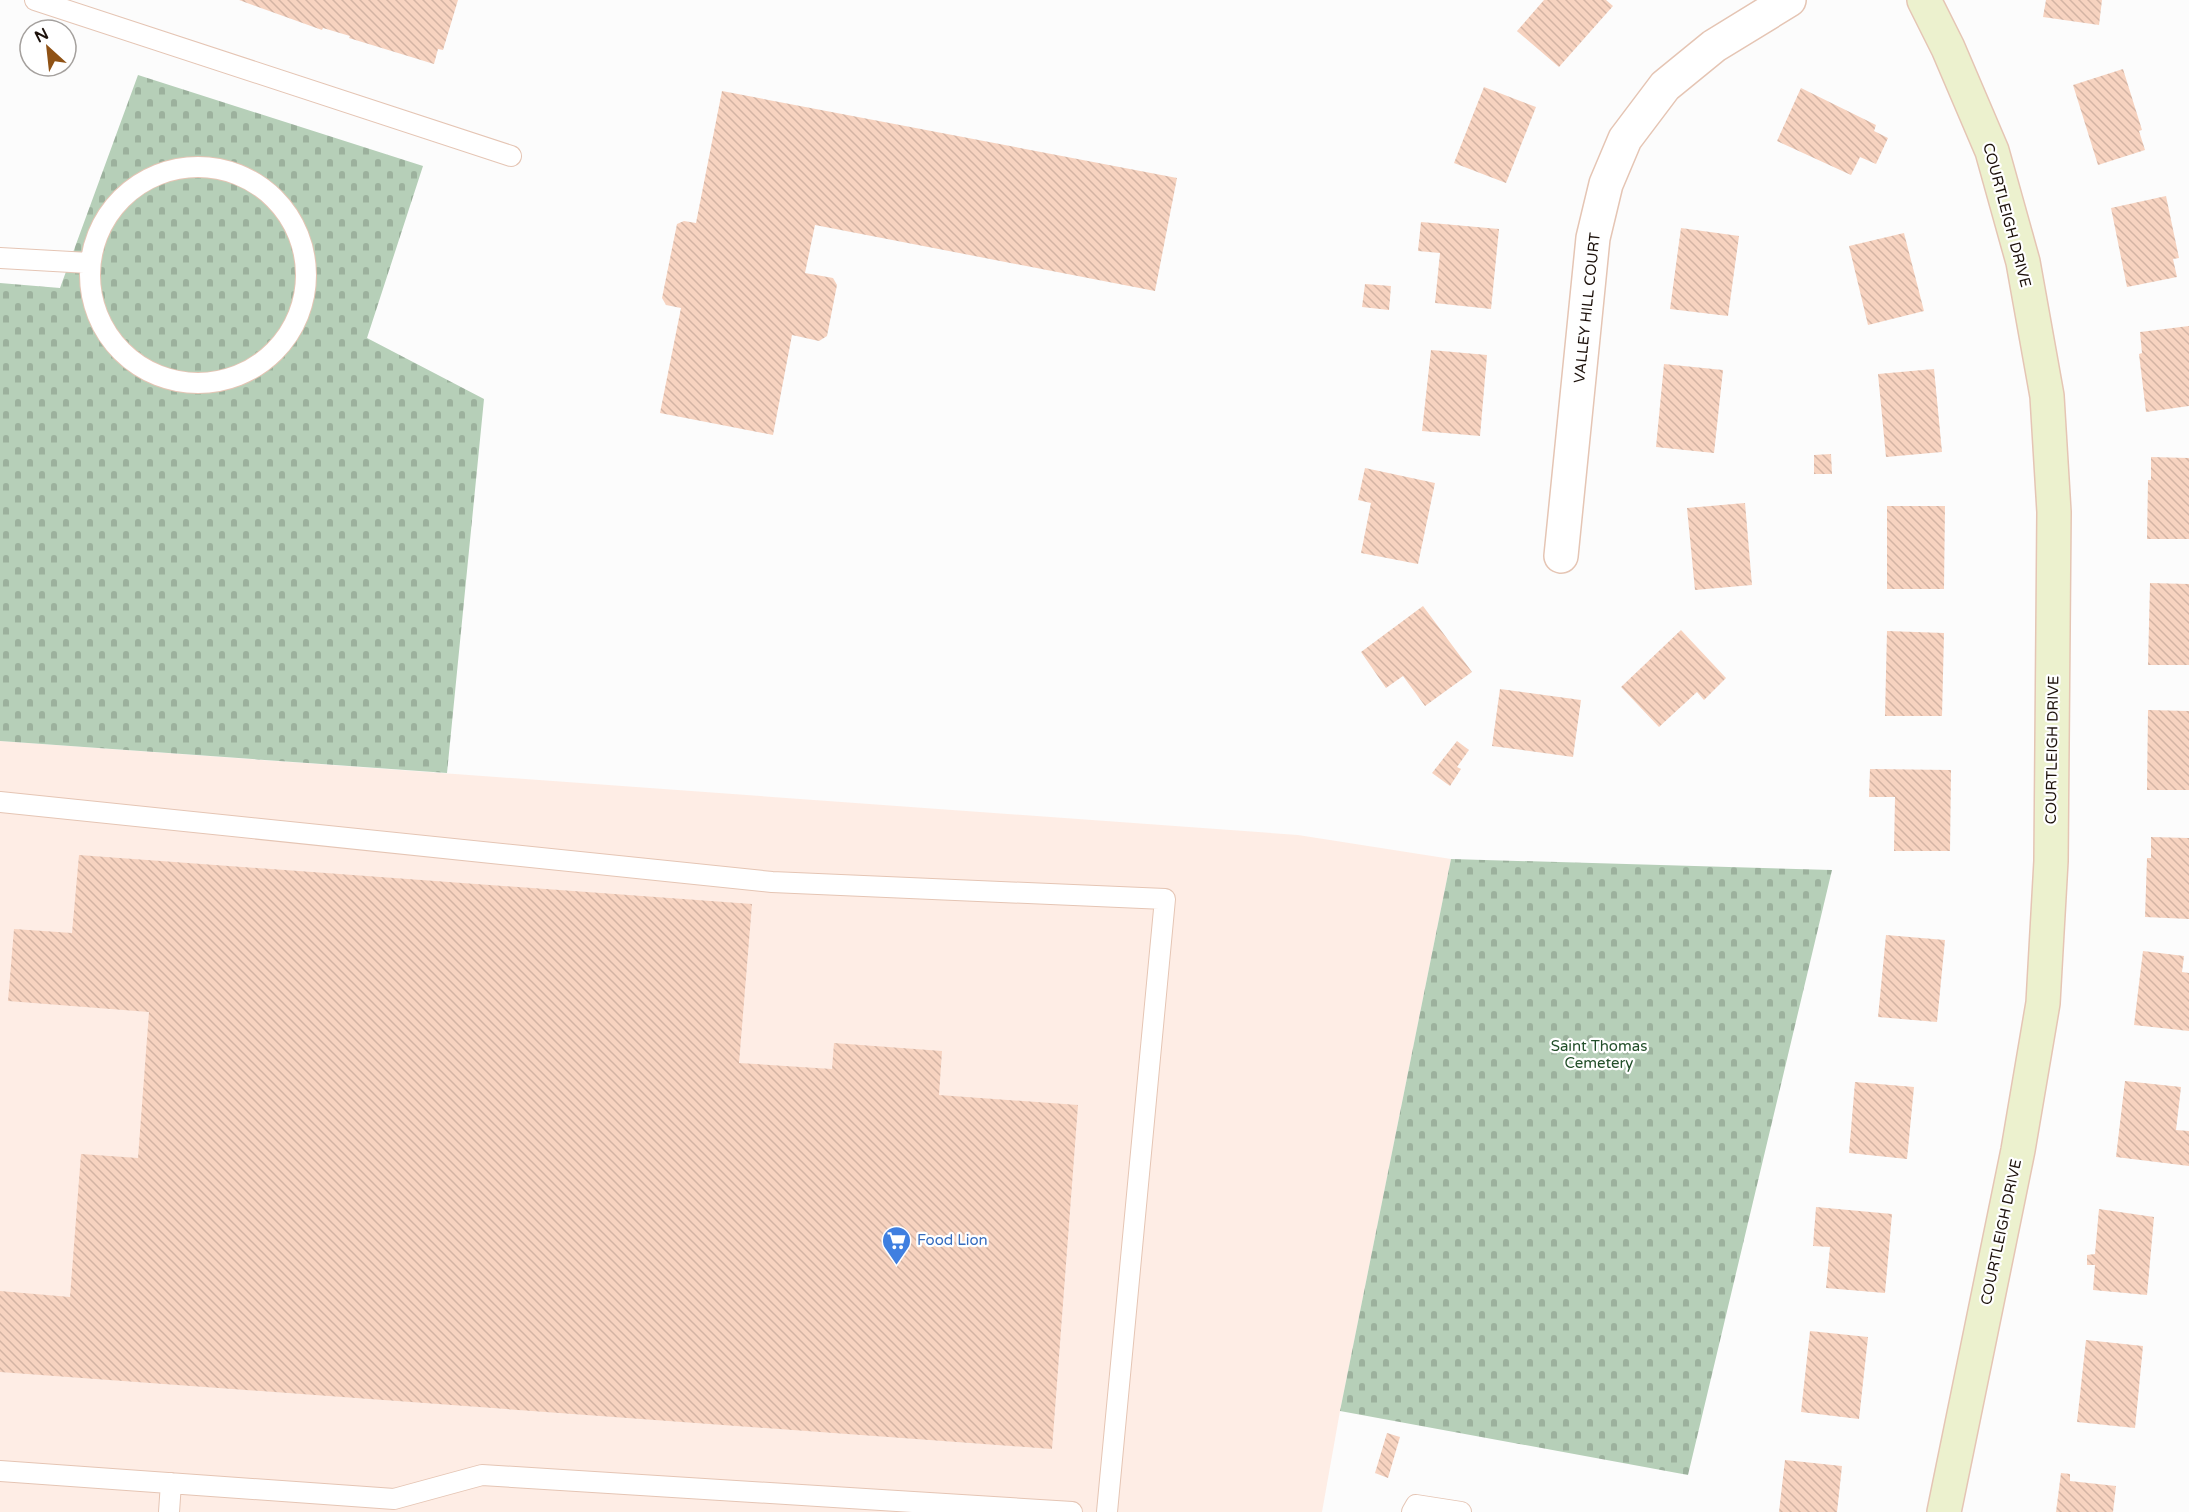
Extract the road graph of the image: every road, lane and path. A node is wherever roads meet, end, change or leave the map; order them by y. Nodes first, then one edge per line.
1 (35, 0) edge
2 (1789, 0) edge
3 (1924, 0) edge
4 (511, 156) dead end
5 (0, 258) edge
6 (89, 263) junction
7 (1561, 556) dead end
8 (0, 802) edge
9 (0, 1471) edge
10 (171, 1483) junction
11 (1017, 1510) edge
12 (169, 1512) edge
13 (1072, 1512) edge
14 (1107, 1512) edge
15 (1412, 1512) edge
16 (1461, 1512) edge
17 (1944, 1512) edge

1 - 4 lane
2 - 7 street, VALLEY HILL COURT
3 - 17 street, COURTLEIGH DRIVE
5 - 6 lane
6 - 6 lane
8 - 14 lane
9 - 10 lane
10 - 11 lane
10 - 12 lane
11 - 13 lane
15 - 16 lane

